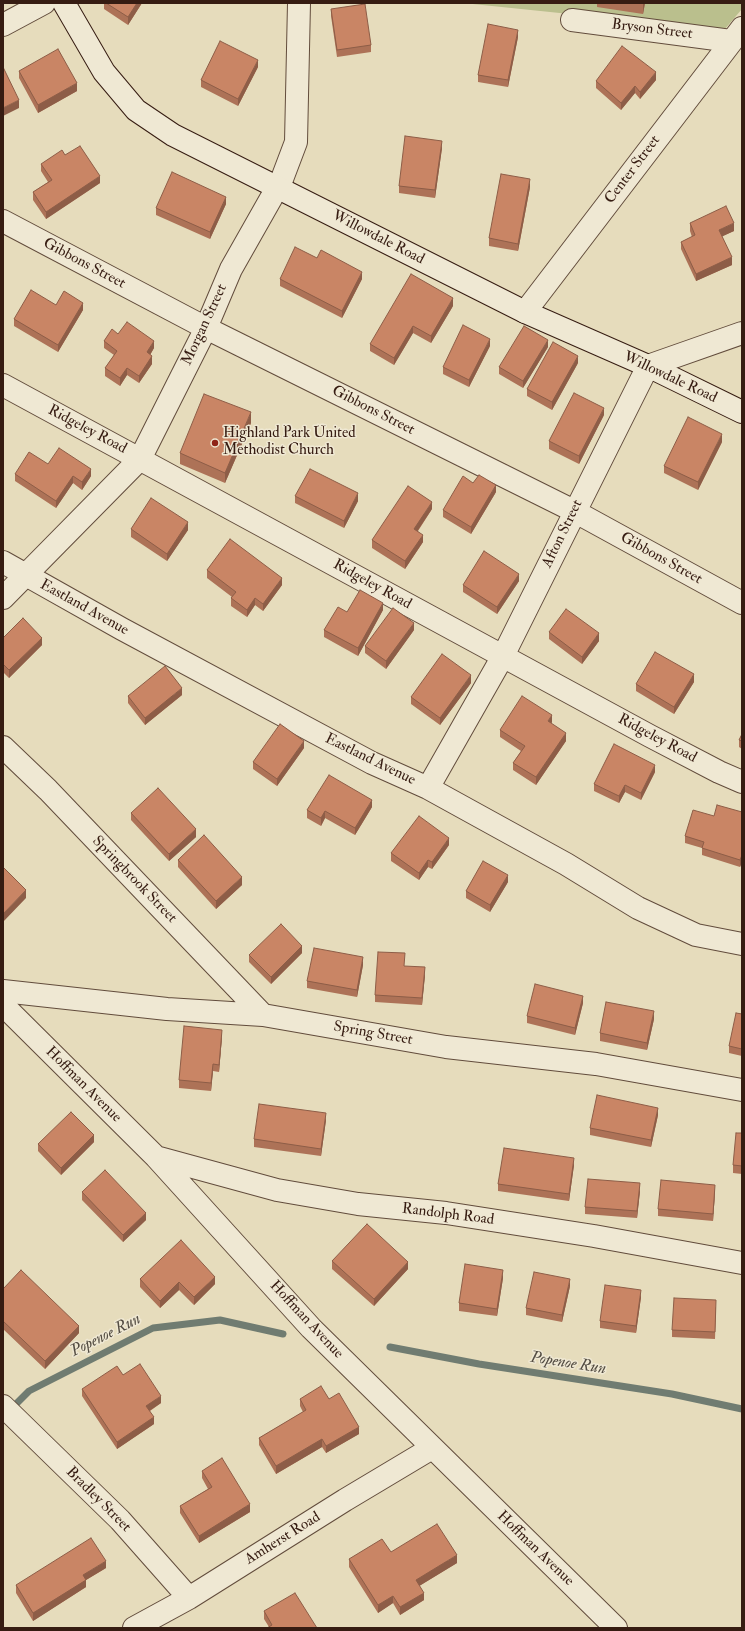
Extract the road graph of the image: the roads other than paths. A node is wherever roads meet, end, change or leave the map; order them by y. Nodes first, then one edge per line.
1 (44, 3) edge
2 (64, 3) edge
3 (299, 3) edge
4 (572, 20) dead end
5 (3, 25) edge
6 (737, 34) edge
7 (277, 188) junction
8 (3, 221) edge
9 (525, 312) junction
10 (206, 328) junction
11 (742, 333) edge
12 (648, 366) junction
13 (3, 385) edge
14 (742, 412) edge
15 (140, 459) junction
16 (574, 511) junction
17 (3, 562) edge
18 (27, 576) junction
19 (3, 598) edge
20 (742, 603) edge
21 (503, 656) junction
22 (3, 747) edge
23 (742, 782) edge
24 (428, 788) junction
25 (742, 944) edge
26 (3, 990) edge
27 (3, 1005) edge
28 (263, 1015) junction
29 (742, 1090) edge
30 (156, 1157) junction
31 (742, 1263) edge
32 (8, 1411) edge
33 (432, 1448) junction
34 (189, 1598) junction
35 (134, 1628) edge
36 (616, 1628) edge

1 - 5 street
2 - 7 street, Willowdale Road
3 - 7 street, Morgan Street
4 - 6 street, Bryson Street
6 - 9 street, Center Street
7 - 9 street, Willowdale Road
7 - 10 street, Morgan Street
8 - 10 street, Gibbons Street
9 - 12 street, Willowdale Road
10 - 15 street, Morgan Street
10 - 16 street, Gibbons Street
11 - 12 street
12 - 14 street, Willowdale Road
12 - 16 street, Afton Street
13 - 15 street, Ridgeley Road
15 - 18 street, Morgan Street
15 - 21 street, Ridgeley Road
16 - 20 street, Gibbons Street
16 - 21 street, Afton Street
17 - 18 street, Eastland Avenue
18 - 19 street, Morgan Street
18 - 24 street, Eastland Avenue
21 - 23 street, Ridgeley Road
21 - 24 street, Afton Street
22 - 28 street, Springbrook Street
24 - 25 street, Eastland Avenue
26 - 28 street, Spring Street
27 - 30 street, Hoffman Avenue
28 - 29 street, Spring Street
30 - 31 street, Randolph Road
30 - 33 street, Hoffman Avenue
32 - 34 street, Bradley Street
33 - 34 street, Amherst Road
33 - 36 street, Hoffman Avenue
34 - 35 street, Amherst Road

